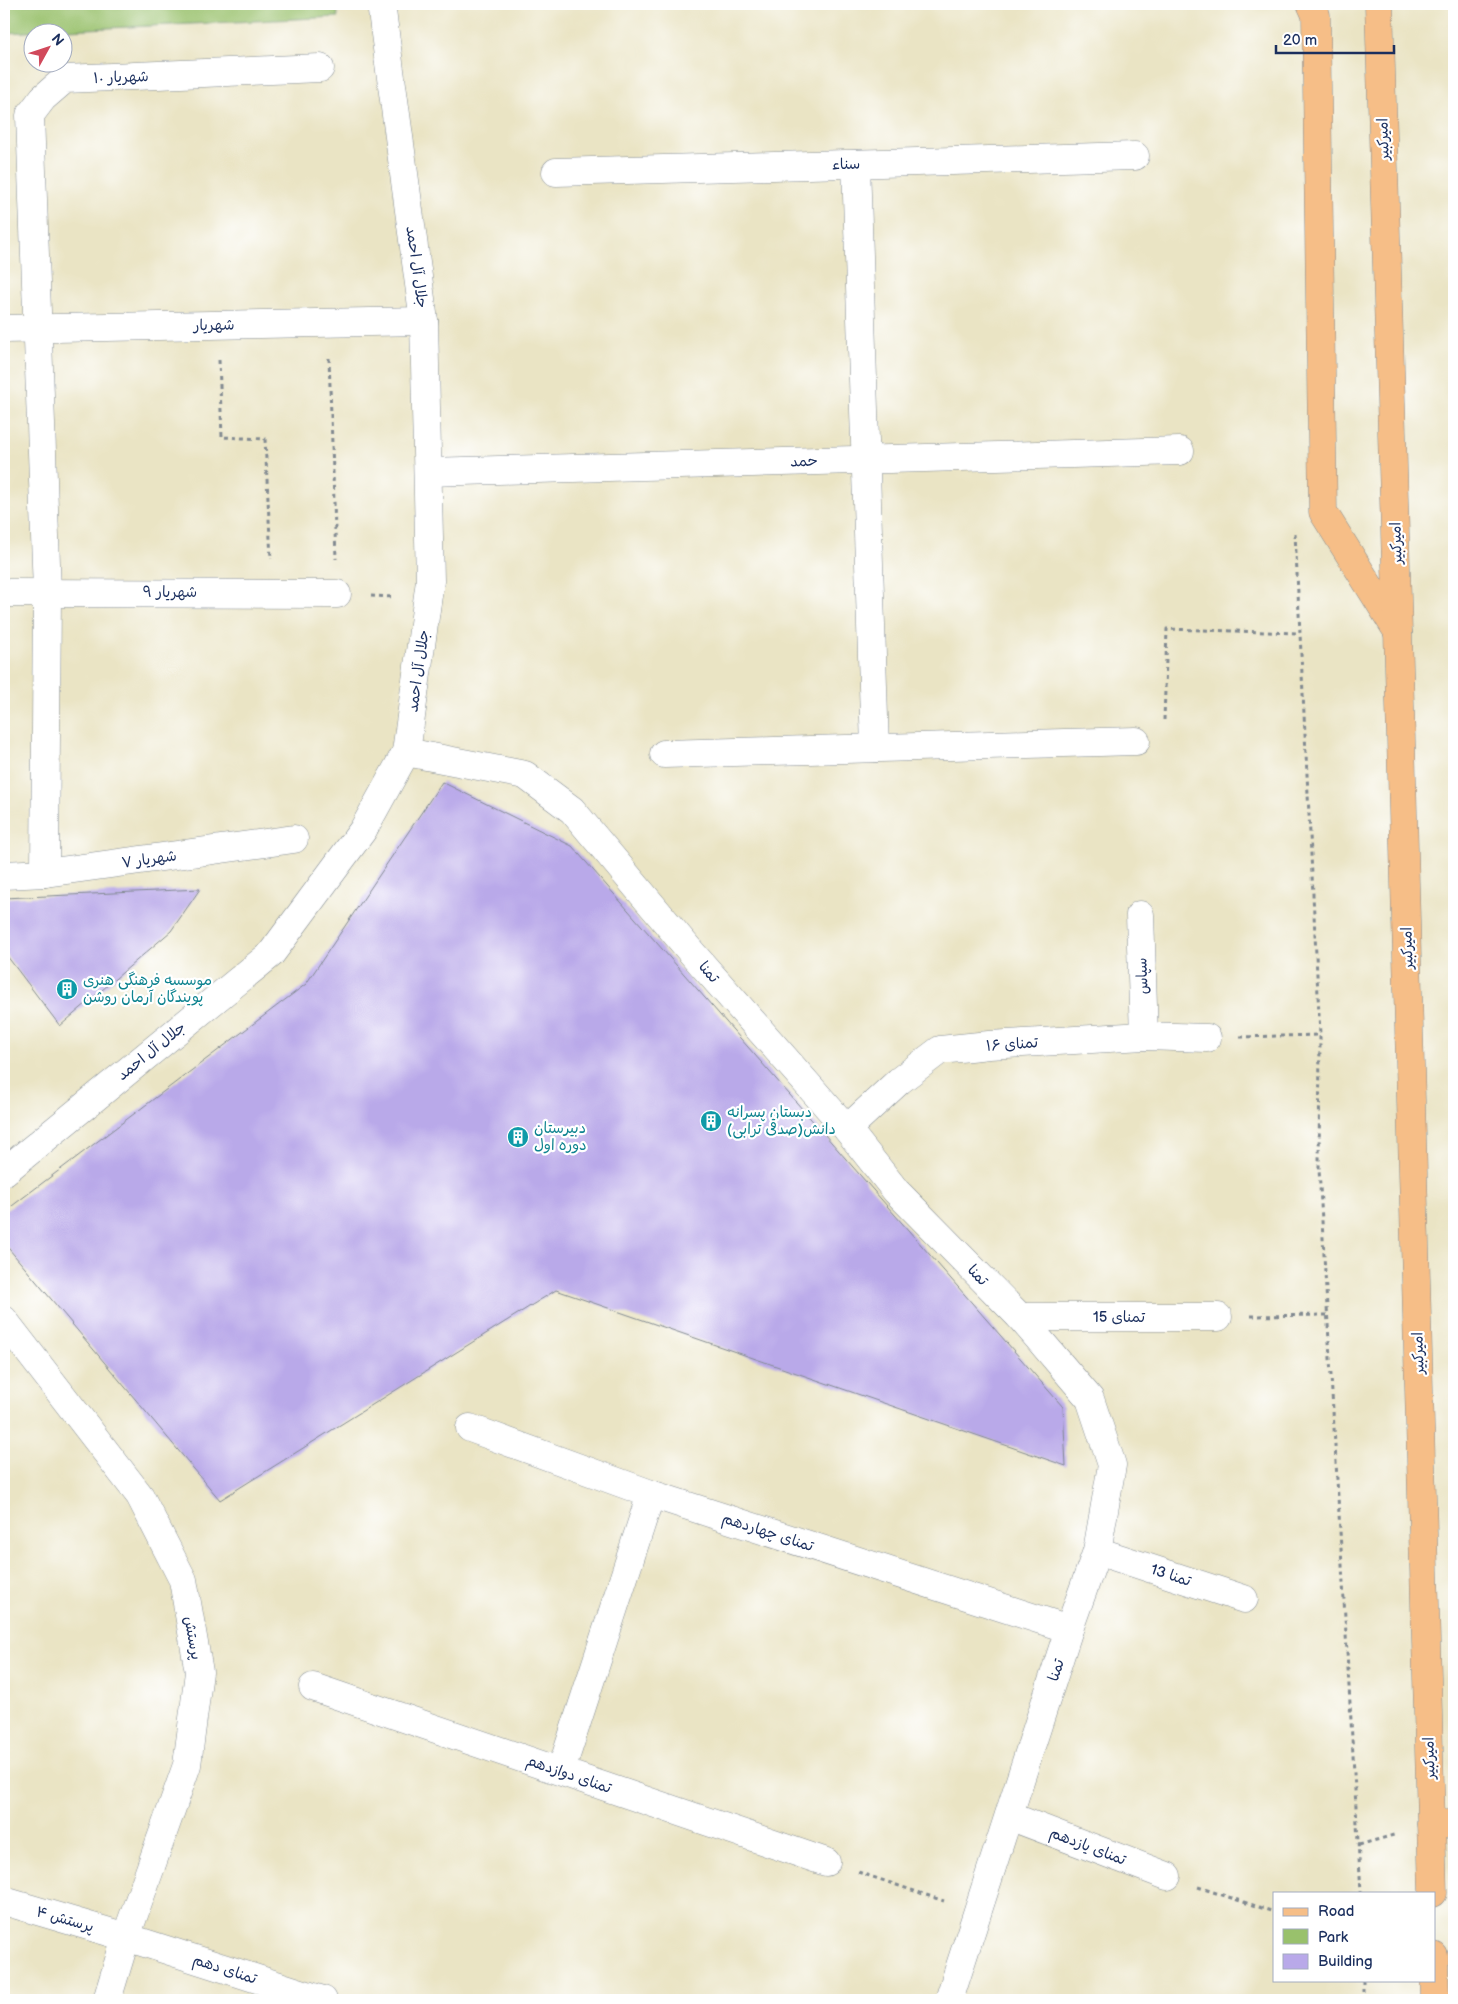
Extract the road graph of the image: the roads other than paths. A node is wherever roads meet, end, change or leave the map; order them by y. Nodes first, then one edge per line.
1 (380, 4) edge
2 (1311, 4) edge
3 (1379, 4) edge
4 (320, 68) dead end
5 (1135, 156) dead end
6 (856, 164) junction
7 (556, 172) dead end
8 (424, 321) junction
9 (37, 328) junction
10 (4, 329) edge
11 (1180, 452) dead end
12 (865, 460) junction
13 (428, 472) junction
14 (47, 592) junction
15 (4, 593) edge
16 (336, 594) road end
17 (1398, 632) junction
18 (1136, 741) road end
19 (874, 748) junction
20 (406, 752) junction
21 (664, 754) dead end
22 (294, 839) dead end
23 (45, 873) junction
24 (4, 875) edge
25 (1140, 915) dead end
26 (1144, 1036) junction
27 (1207, 1038) road end
28 (847, 1130) junction
29 (4, 1172) edge
30 (1020, 1317) junction
31 (1218, 1317) road end
32 (4, 1320) edge
33 (470, 1428) dead end
34 (651, 1494) junction
35 (1097, 1551) junction
36 (1244, 1599) dead end
37 (1070, 1628) junction
38 (313, 1686) dead end
39 (561, 1771) junction
40 (1009, 1816) junction
41 (1443, 1824) edge
42 (826, 1862) road end
43 (1167, 1876) road end
44 (1433, 1892) edge
45 (4, 1901) edge
46 (126, 1937) junction
47 (1454, 1961) edge
48 (1436, 1962) edge
49 (1435, 1982) edge
50 (107, 2000) edge
51 (323, 2000) edge
52 (949, 2000) edge
53 (1435, 2000) edge

1 - 8 street, جلال آل احمد
2 - 17 main road
3 - 17 main road, امیرکبیر
4 - 9 street, شهریار ۱۰
5 - 6 street, سناء
6 - 7 street, سناء
6 - 12 street
8 - 9 street, شهریار
8 - 13 street, جلال آل احمد
9 - 10 street, شهریار
9 - 14 street, شهریار ۱۰
11 - 12 street, حمد
12 - 13 street, حمد
12 - 19 street
13 - 20 street, جلال آل احمد
14 - 15 street, شهریار ۹
14 - 16 street, شهریار ۹
14 - 23 street, شهریار ۱۰
17 - 41 main road, امیرکبیر
18 - 19 street
19 - 21 street
20 - 28 street, تمنا
20 - 29 street, جلال آل احمد
22 - 23 street, شهریار ۷
23 - 24 street, شهریار ۷
25 - 26 street, سپاس
26 - 27 street, تمنای ۱۶
26 - 28 street, تمنای ۱۶
28 - 30 street, تمنا
30 - 31 street, تمنای 15
30 - 35 street, تمنا
32 - 46 street, پرستش
33 - 34 street, تمنای چهاردهم
34 - 37 street, تمنای چهاردهم
34 - 39 street
35 - 36 street, تمنا 13
35 - 37 street, تمنا
37 - 40 street, تمنا
38 - 39 street, تمنای دوازدهم
39 - 42 street, تمنای دوازدهم
40 - 43 street, تمنای یازدهم
40 - 52 street, تمنا
41 - 44 main road, امیرکبیر
45 - 46 street, پرستش ۴
46 - 50 street, پرستش
46 - 51 street, تمنای دهم
47 - 48 main road
49 - 53 main road

